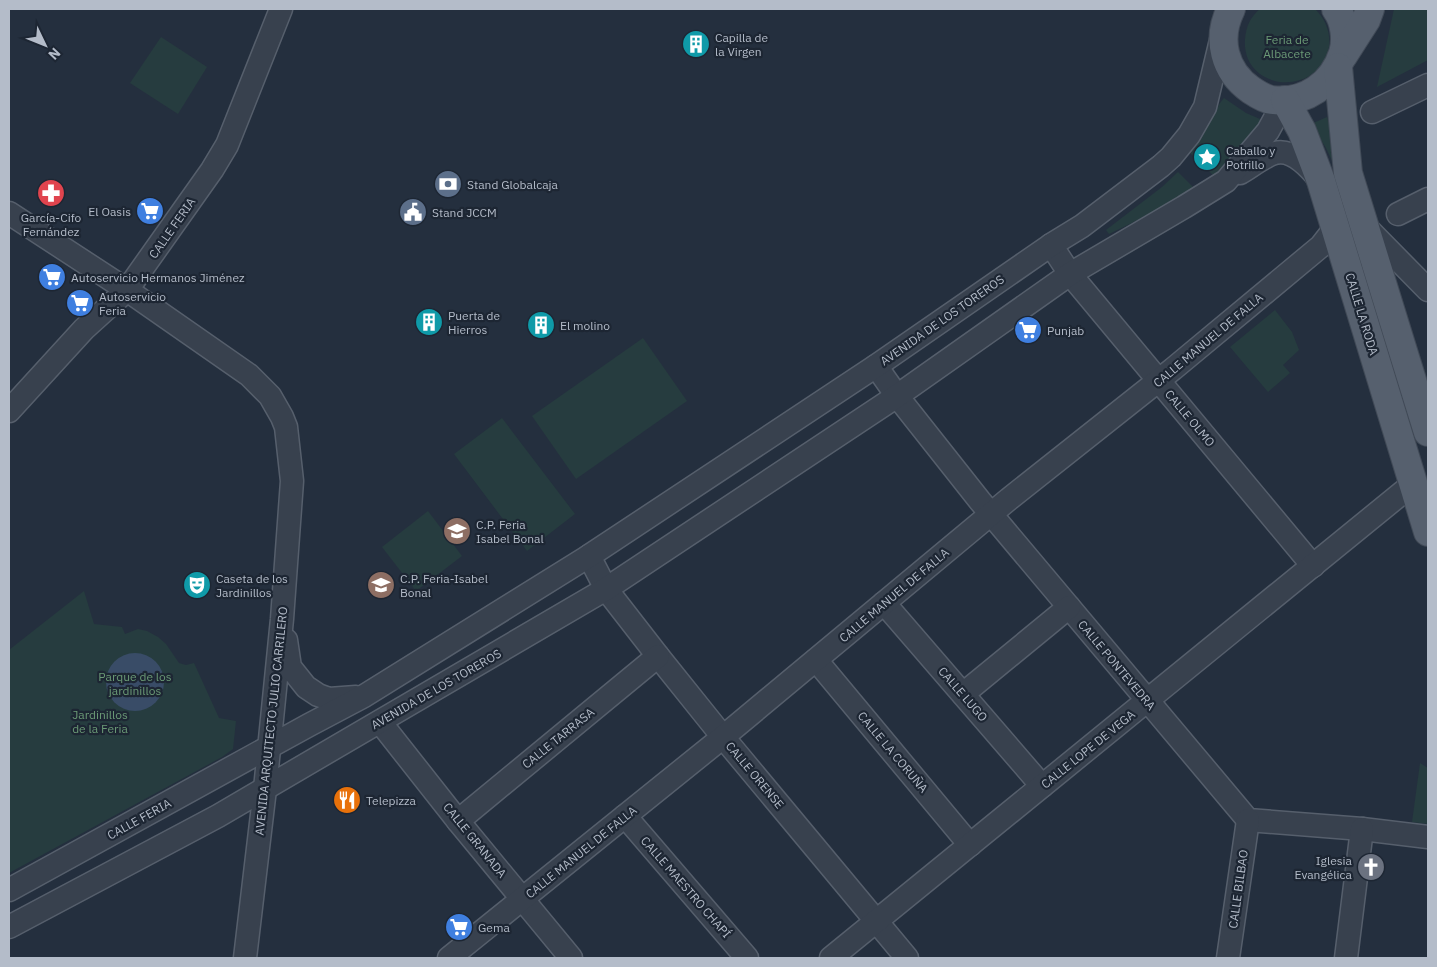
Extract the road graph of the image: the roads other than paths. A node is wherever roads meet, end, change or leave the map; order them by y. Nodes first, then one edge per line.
1 (281, 9) edge
2 (1336, 9) edge
3 (1370, 9) edge
4 (1227, 18) edge
5 (1339, 65) junction
6 (1428, 85) edge
7 (1285, 100) junction
8 (1372, 112) dead end
9 (1226, 181) junction
10 (1321, 181) junction
11 (1428, 199) edge
12 (9, 213) edge
13 (1398, 214) dead end
14 (1364, 225) junction
15 (1335, 228) junction
16 (1050, 246) junction
17 (1070, 274) junction
18 (127, 290) junction
19 (1428, 290) edge
20 (876, 366) junction
21 (1159, 380) junction
22 (896, 396) junction
23 (9, 411) edge
24 (1428, 432) edge
25 (1414, 483) junction
26 (991, 514) junction
27 (1428, 532) edge
28 (589, 556) junction
29 (1313, 566) junction
30 (606, 589) junction
31 (884, 603) junction
32 (1069, 607) junction
33 (282, 619) junction
34 (658, 656) junction
35 (816, 660) junction
36 (963, 694) junction
37 (364, 696) junction
38 (1147, 701) junction
39 (380, 722) junction
40 (723, 737) junction
41 (269, 747) junction
42 (1042, 786) junction
43 (265, 789) junction
44 (625, 816) junction
45 (1248, 820) junction
46 (458, 821) junction
47 (1362, 829) junction
48 (1428, 837) edge
49 (970, 844) junction
50 (9, 890) edge
51 (523, 899) junction
52 (877, 921) junction
53 (9, 927) edge
54 (245, 958) edge
55 (449, 958) edge
56 (571, 958) edge
57 (747, 958) edge
58 (831, 958) edge
59 (907, 958) edge
60 (1228, 958) edge
61 (1346, 958) edge

1 - 18 street, CALLE FERIA
2 - 5 main road
3 - 5 main road
4 - 7 main road
4 - 16 street, AVENIDA DE LOS TOREROS
5 - 7 main road
5 - 14 main road
6 - 8 street
7 - 9 street, AVENIDA DE LOS TOREROS
7 - 10 main road, CALLE LA RODA
9 - 10 street, AVENIDA DE LOS TOREROS
9 - 17 street, AVENIDA DE LOS TOREROS
10 - 15 main road, CALLE LA RODA
11 - 13 street
12 - 18 street, AVENIDA ARQUITECTO JULIO CARRILERO
14 - 19 street
14 - 24 main road
15 - 21 street, CALLE MANUEL DE FALLA
15 - 25 main road, CALLE LA RODA
16 - 17 street, CALLE OLMO
16 - 20 street, AVENIDA DE LOS TOREROS
17 - 21 street, CALLE OLMO
17 - 22 street, AVENIDA DE LOS TOREROS
18 - 23 street, CALLE FERIA
18 - 33 street, AVENIDA ARQUITECTO JULIO CARRILERO
20 - 22 street, CALLE PONTEVEDRA
20 - 28 street, AVENIDA DE LOS TOREROS
21 - 26 street, CALLE MANUEL DE FALLA
21 - 29 street, CALLE OLMO
22 - 26 street, CALLE PONTEVEDRA
22 - 30 street, AVENIDA DE LOS TOREROS
25 - 27 main road, CALLE LA RODA
25 - 29 street, CALLE LOPE DE VEGA
26 - 31 street, CALLE MANUEL DE FALLA
26 - 32 street, CALLE PONTEVEDRA
28 - 30 street
28 - 37 street, AVENIDA DE LOS TOREROS
29 - 38 street, CALLE LOPE DE VEGA
30 - 34 street, CALLE ORENSE
30 - 39 street, AVENIDA DE LOS TOREROS
31 - 35 street, CALLE MANUEL DE FALLA
31 - 36 street, CALLE LUGO
32 - 36 street
32 - 38 street, CALLE PONTEVEDRA
33 - 37 street, AVENIDA DE LOS TOREROS
33 - 41 street, AVENIDA ARQUITECTO JULIO CARRILERO
34 - 40 street, CALLE ORENSE
34 - 46 street, CALLE TARRASA
35 - 40 street, CALLE MANUEL DE FALLA
35 - 49 street, CALLE LA CORUÑA
36 - 42 street, CALLE LUGO
37 - 41 street, AVENIDA DE LOS TOREROS
38 - 42 street, CALLE LOPE DE VEGA
38 - 45 street, CALLE PONTEVEDRA
39 - 43 street, AVENIDA DE LOS TOREROS
39 - 46 street, CALLE GRANADA
40 - 44 street, CALLE MANUEL DE FALLA
40 - 52 street, CALLE ORENSE
41 - 43 street, AVENIDA ARQUITECTO JULIO CARRILERO
41 - 50 street, CALLE FERIA
42 - 49 street, CALLE LOPE DE VEGA
43 - 53 street
43 - 54 street, AVENIDA ARQUITECTO JULIO CARRILERO
44 - 51 street, CALLE MANUEL DE FALLA
44 - 57 street, CALLE MAESTRO CHAPÍ
45 - 47 street
45 - 60 street, CALLE BILBAO
46 - 51 street, CALLE GRANADA
47 - 48 street
47 - 61 street
49 - 52 street, CALLE LOPE DE VEGA
51 - 55 street, CALLE MANUEL DE FALLA
51 - 56 street, CALLE GRANADA
52 - 58 street, CALLE LOPE DE VEGA
52 - 59 street, CALLE ORENSE

